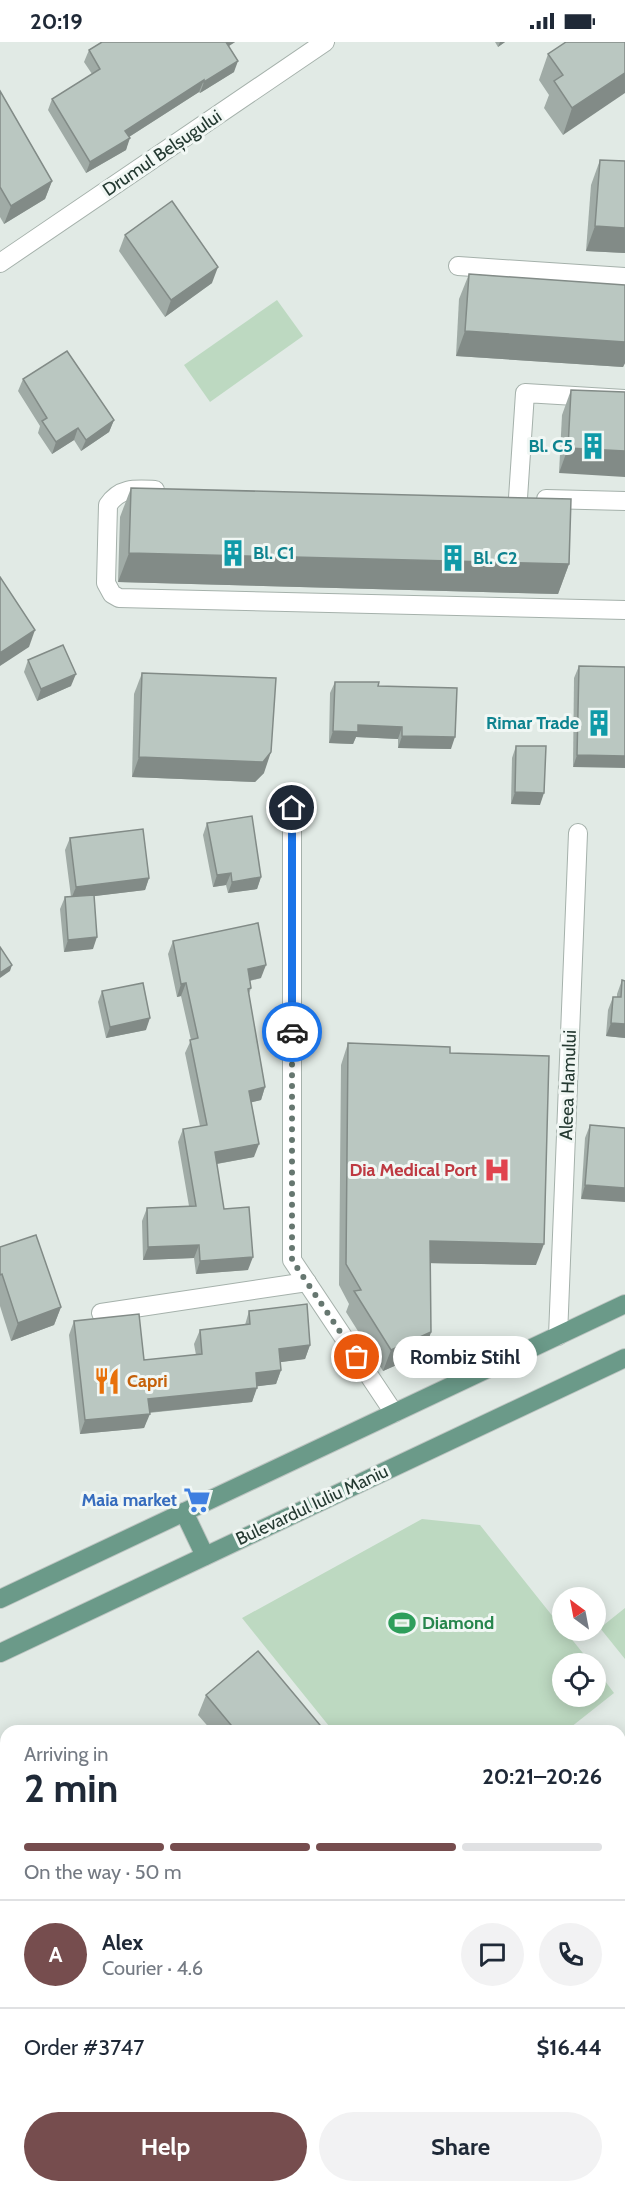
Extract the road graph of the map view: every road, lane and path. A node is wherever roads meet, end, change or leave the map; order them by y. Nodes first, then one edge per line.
1 (325, 42) edge
2 (0, 263) edge
3 (458, 266) dead end
4 (625, 277) edge
5 (625, 399) edge
6 (167, 490) edge
7 (495, 498) edge
8 (518, 498) junction
9 (625, 501) edge
10 (625, 610) edge
11 (292, 808) dead end
12 (578, 833) dead end
13 (307, 1282) junction
14 (625, 1304) edge
15 (101, 1313) dead end
16 (558, 1336) junction
17 (625, 1358) edge
18 (394, 1413) junction
19 (184, 1512) junction
20 (205, 1556) junction
21 (0, 1599) edge
22 (0, 1653) edge

1 - 2 street, Drumul Belșugului
3 - 4 street
5 - 8 street
6 - 10 street
7 - 8 street
8 - 9 street
11 - 13 street
12 - 16 street, Aleea Hamului
13 - 15 street
13 - 18 street
14 - 16 main road
16 - 18 main road
17 - 20 main road, Bulevardul Iuliu Maniu
18 - 19 main road
19 - 20 main road
19 - 21 main road
20 - 22 main road, Bulevardul Iuliu Maniu

